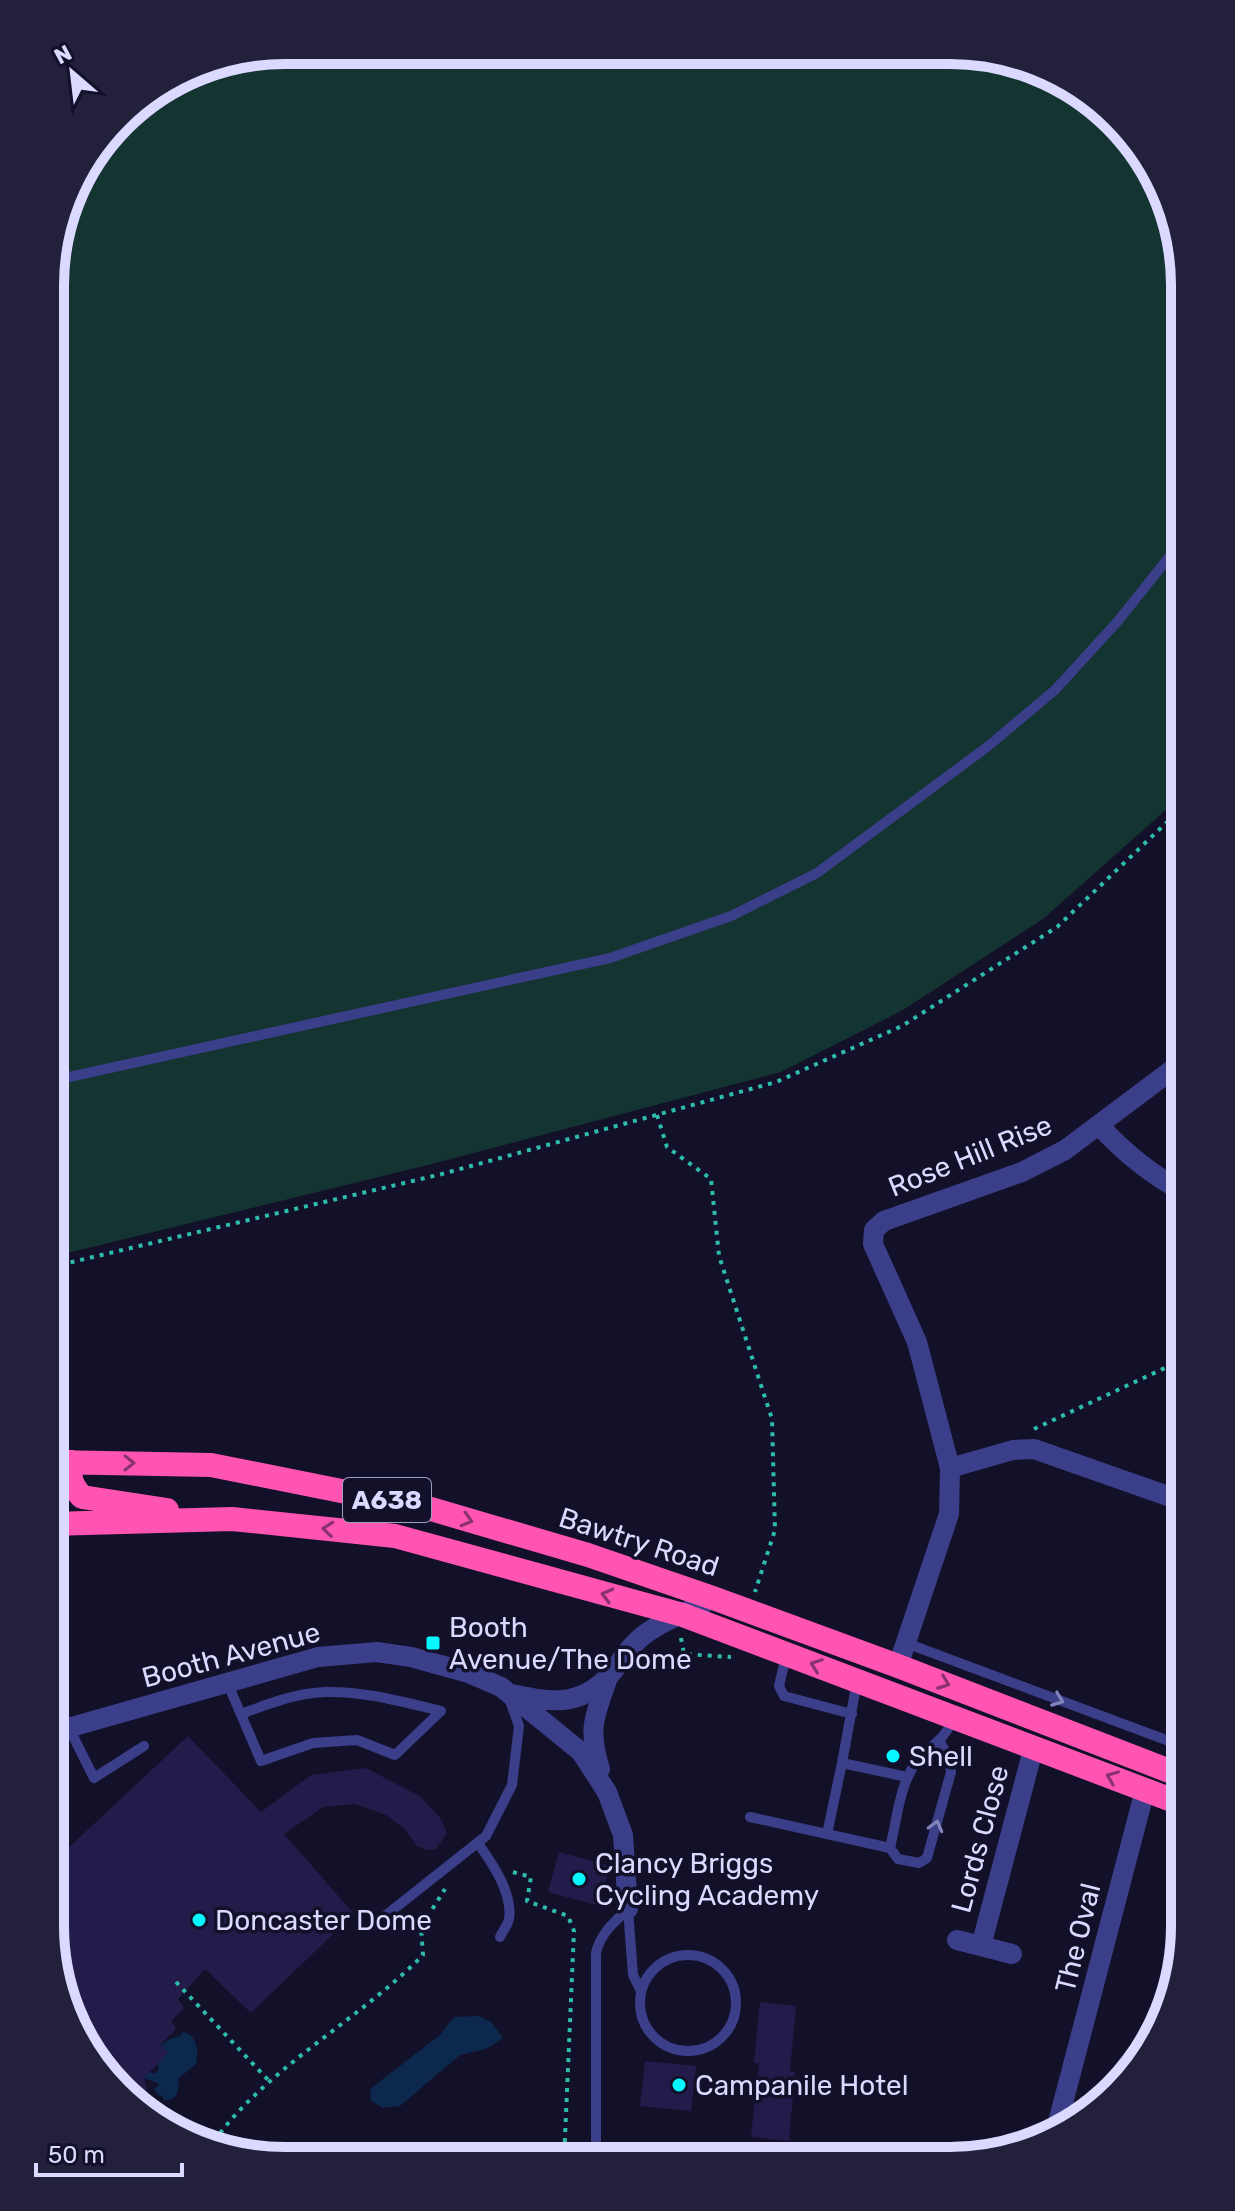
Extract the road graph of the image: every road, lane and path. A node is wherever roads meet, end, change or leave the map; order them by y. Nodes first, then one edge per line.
1 (1171, 555) edge
2 (1171, 818) edge
3 (1171, 1071) edge
4 (64, 1078) edge
5 (657, 1115) junction
6 (1100, 1126) junction
7 (1171, 1185) edge
8 (64, 1264) edge
9 (1171, 1365) edge
10 (1013, 1450) junction
11 (64, 1462) edge
12 (64, 1468) edge
13 (950, 1468) junction
14 (1171, 1497) edge
15 (232, 1519) junction
16 (64, 1524) edge
17 (754, 1596) dead end
18 (713, 1598) junction
19 (683, 1615) junction
20 (786, 1654) junction
21 (902, 1654) junction
22 (608, 1677) junction
23 (857, 1680) junction
24 (227, 1682) junction
25 (507, 1693) junction
26 (241, 1714) junction
27 (852, 1714) junction
28 (955, 1716) junction
29 (64, 1729) edge
30 (64, 1736) edge
31 (940, 1742) junction
32 (1171, 1742) edge
33 (144, 1746) dead end
34 (1034, 1746) junction
35 (842, 1763) junction
36 (1171, 1771) edge
37 (907, 1777) junction
38 (1145, 1790) junction
39 (607, 1792) junction
40 (1171, 1800) edge
41 (750, 1817) dead end
42 (827, 1834) junction
43 (478, 1843) junction
44 (890, 1848) junction
45 (455, 1861) junction
46 (495, 1868) junction
47 (628, 1909) junction
48 (385, 1916) dead end
49 (500, 1937) dead end
50 (957, 1940) dead end
51 (981, 1946) junction
52 (1012, 1954) dead end
53 (176, 1982) dead end
54 (641, 1991) junction
55 (270, 2082) junction
56 (1072, 2104) edge
57 (218, 2136) edge
58 (565, 2147) edge
59 (596, 2147) edge

1 - 4 lane
2 - 5 path
3 - 6 street, Rose Hill Rise
5 - 8 path
5 - 17 path
6 - 7 street
6 - 13 street, Rose Hill Rise
9 - 10 path
10 - 13 street
10 - 14 street
11 -> 18 highway, Bawtry Road / A638
12 - 15 highway
13 - 21 street, Rose Hill Rise
15 - 16 highway, Bawtry Road / A638
19 -> 15 highway, Bawtry Road / A638
18 - 19 street
18 - 21 highway, Bawtry Road / A638
19 - 20 highway, Bawtry Road / A638
19 - 22 street
23 -> 20 highway, Bawtry Road / A638
20 - 27 lane
21 -> 32 lane
21 -> 36 highway, Bawtry Road / A638
22 - 25 street
22 - 39 street
23 - 27 lane
23 - 28 highway, Bawtry Road / A638
24 - 25 street, Booth Avenue
24 - 26 lane
24 - 29 street, Booth Avenue
25 - 39 street, Booth Avenue
25 - 43 lane
26 - 26 lane
27 - 35 lane
28 - 31 lane
28 - 34 highway, Bawtry Road / A638
30 - 33 lane
31 - 37 lane
44 -> 31 lane
38 -> 34 highway, Bawtry Road / A638
34 - 51 street, Lords Close
35 - 37 lane
35 - 42 lane
37 - 44 lane
38 - 40 highway, Bawtry Road / A638
38 - 56 street, The Oval
39 - 47 street, Booth Avenue
41 - 42 lane
42 - 44 lane
43 - 45 lane
43 - 46 lane
45 - 48 lane
45 - 55 path
46 - 49 lane
46 - 58 path
47 - 54 lane, Booth Avenue
47 - 59 lane
50 - 51 street, Lords Close
51 - 52 street, Lords Close
53 - 55 path
54 - 54 lane, Booth Avenue
55 - 57 path

